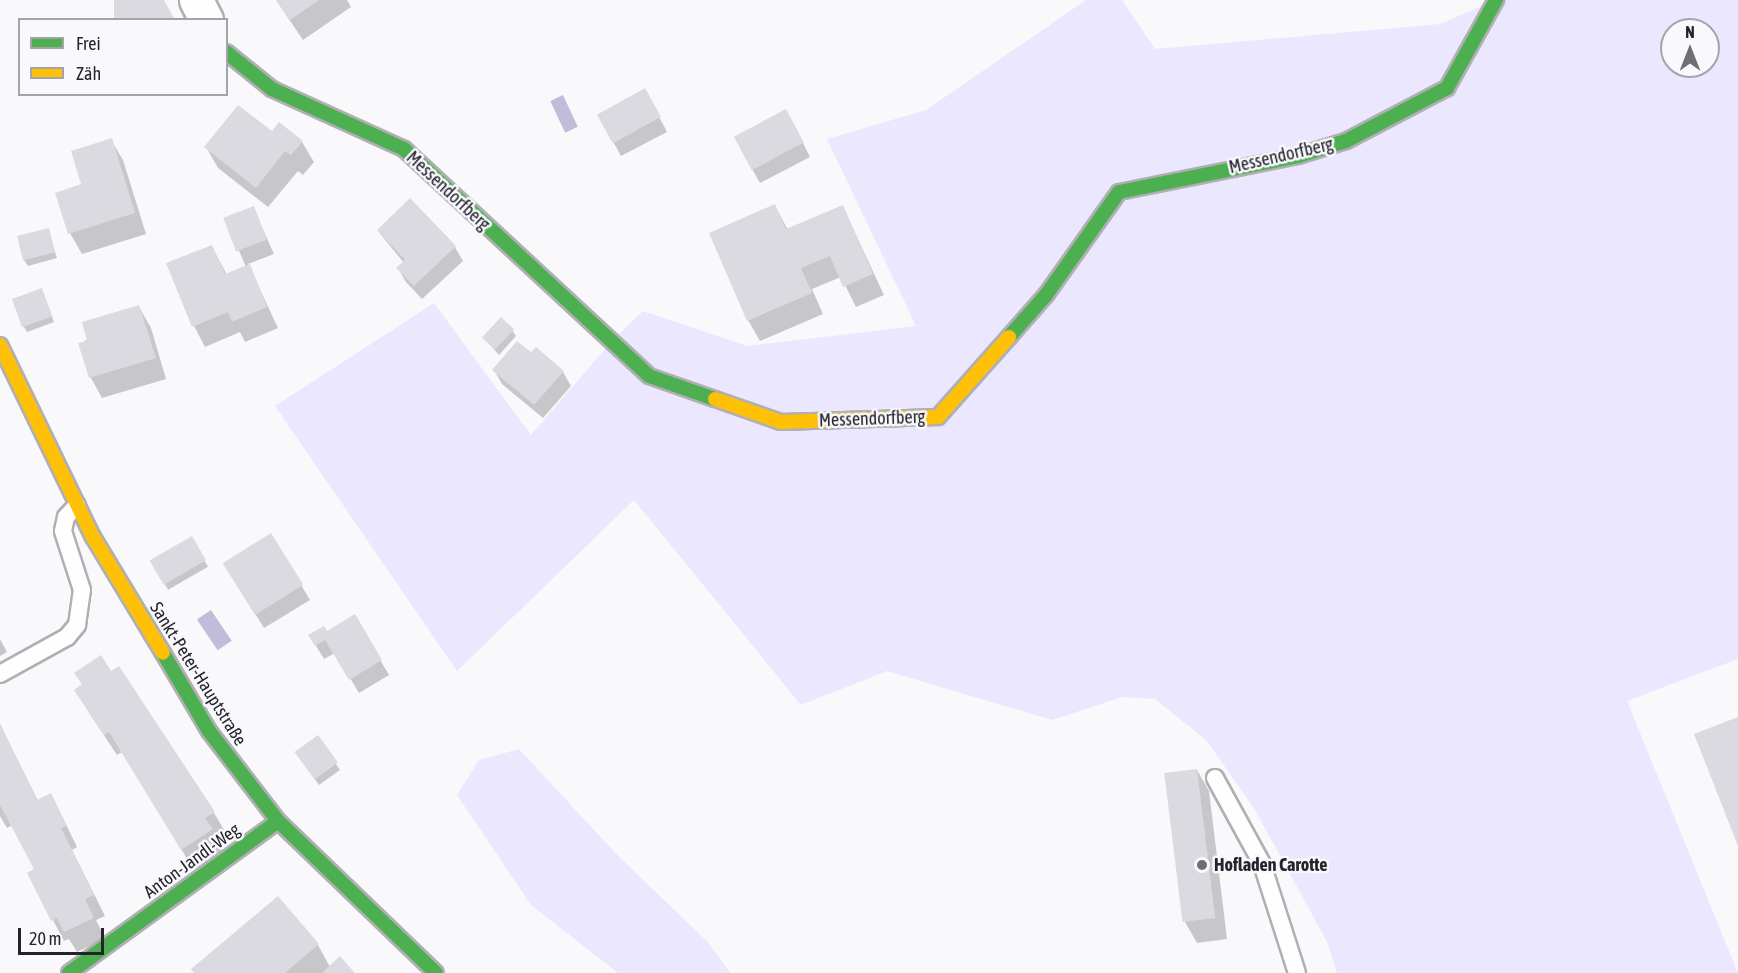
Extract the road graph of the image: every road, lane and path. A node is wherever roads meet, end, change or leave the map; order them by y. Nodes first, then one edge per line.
1 (196, 0) edge
2 (1496, 0) edge
3 (205, 18) edge
4 (228, 54) edge
5 (0, 345) edge
6 (77, 505) junction
7 (0, 674) edge
8 (1215, 778) dead end
9 (278, 821) junction
10 (69, 973) edge
11 (436, 973) edge
12 (1297, 973) edge

1 - 3 street
2 - 4 street, Messendorfberg
5 - 6 street, Sankt-Peter-Hauptstraße
6 - 7 lane
6 - 9 street, Sankt-Peter-Hauptstraße
8 - 12 lane
9 - 10 street, Anton-Jandl-Weg
9 - 11 street, Sankt-Peter-Hauptstraße

